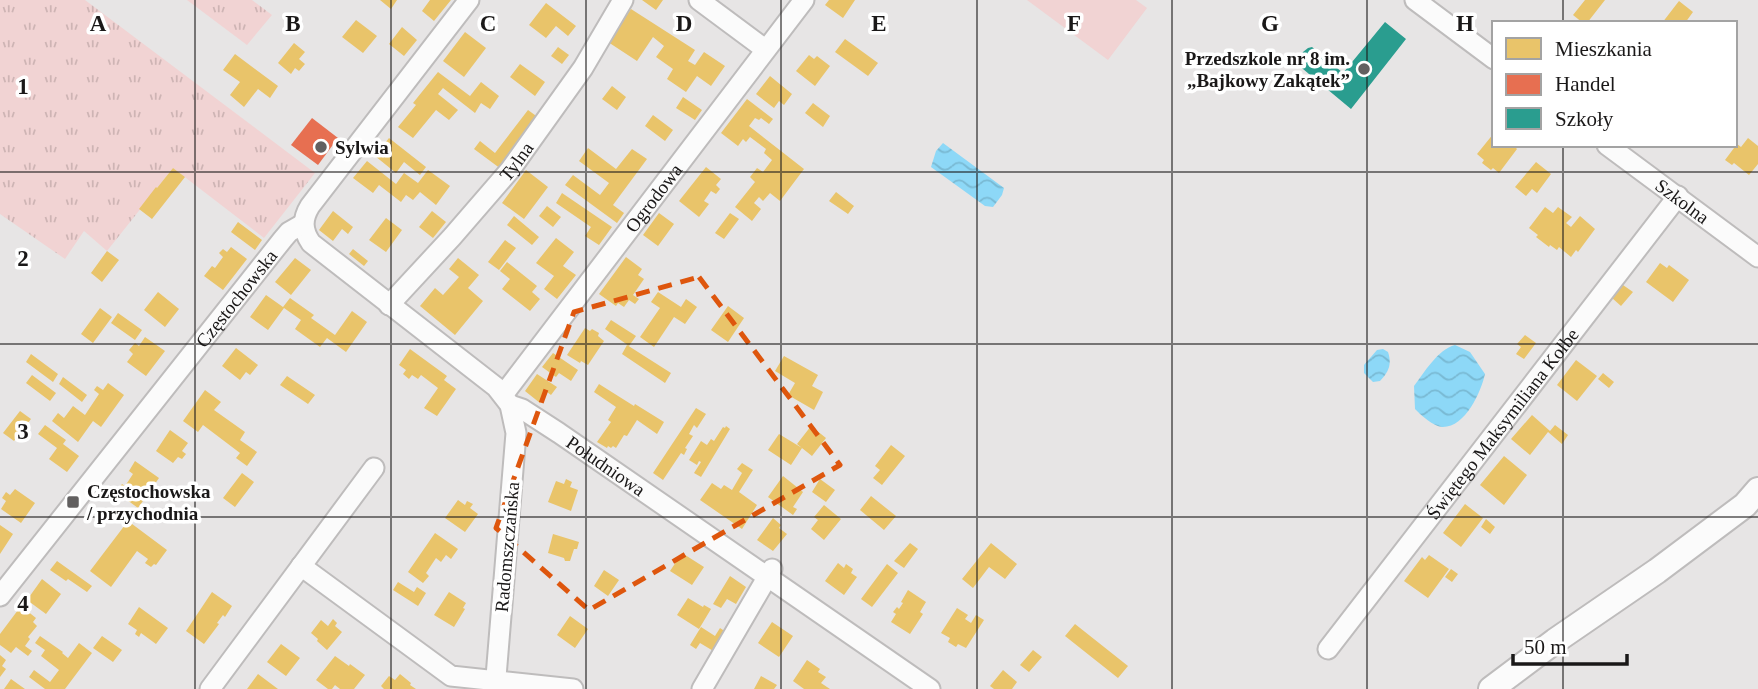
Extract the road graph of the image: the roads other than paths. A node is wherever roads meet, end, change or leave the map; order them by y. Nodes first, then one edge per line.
1 (469, 0) edge
2 (623, 0) edge
3 (699, 0) edge
4 (804, 0) edge
5 (1422, 2) edge
6 (765, 49) junction
7 (1492, 57) edge
8 (1611, 147) edge
9 (1678, 196) junction
10 (303, 224) junction
11 (1758, 257) edge
12 (388, 304) junction
13 (507, 400) junction
14 (374, 468) dead end
15 (1758, 491) edge
16 (301, 566) junction
17 (770, 574) junction
18 (0, 596) edge
19 (1555, 641) junction
20 (1328, 649) dead end
21 (495, 685) edge
22 (211, 689) edge
23 (573, 689) edge
24 (702, 689) edge
25 (930, 689) edge
26 (1472, 689) edge
27 (1492, 689) edge

1 - 10 street, Częstochowska
2 - 12 street, Tylna
3 - 6 street
4 - 6 street, Ogrodowa
5 - 7 street
6 - 13 street, Ogrodowa
8 - 9 street, Szkolna
9 - 11 street, Szkolna
9 - 20 street, Świętego Maksymiliana Kolbe
10 - 12 street, Południowa
10 - 18 street, Częstochowska
12 - 13 street, Południowa
13 - 17 street, Południowa
13 - 21 street, Radomszczańska
14 - 16 street
15 - 19 main road
16 - 21 street
16 - 22 street
17 - 24 street
17 - 25 street, Południowa
19 - 26 main road
19 - 27 main road
21 - 23 street

